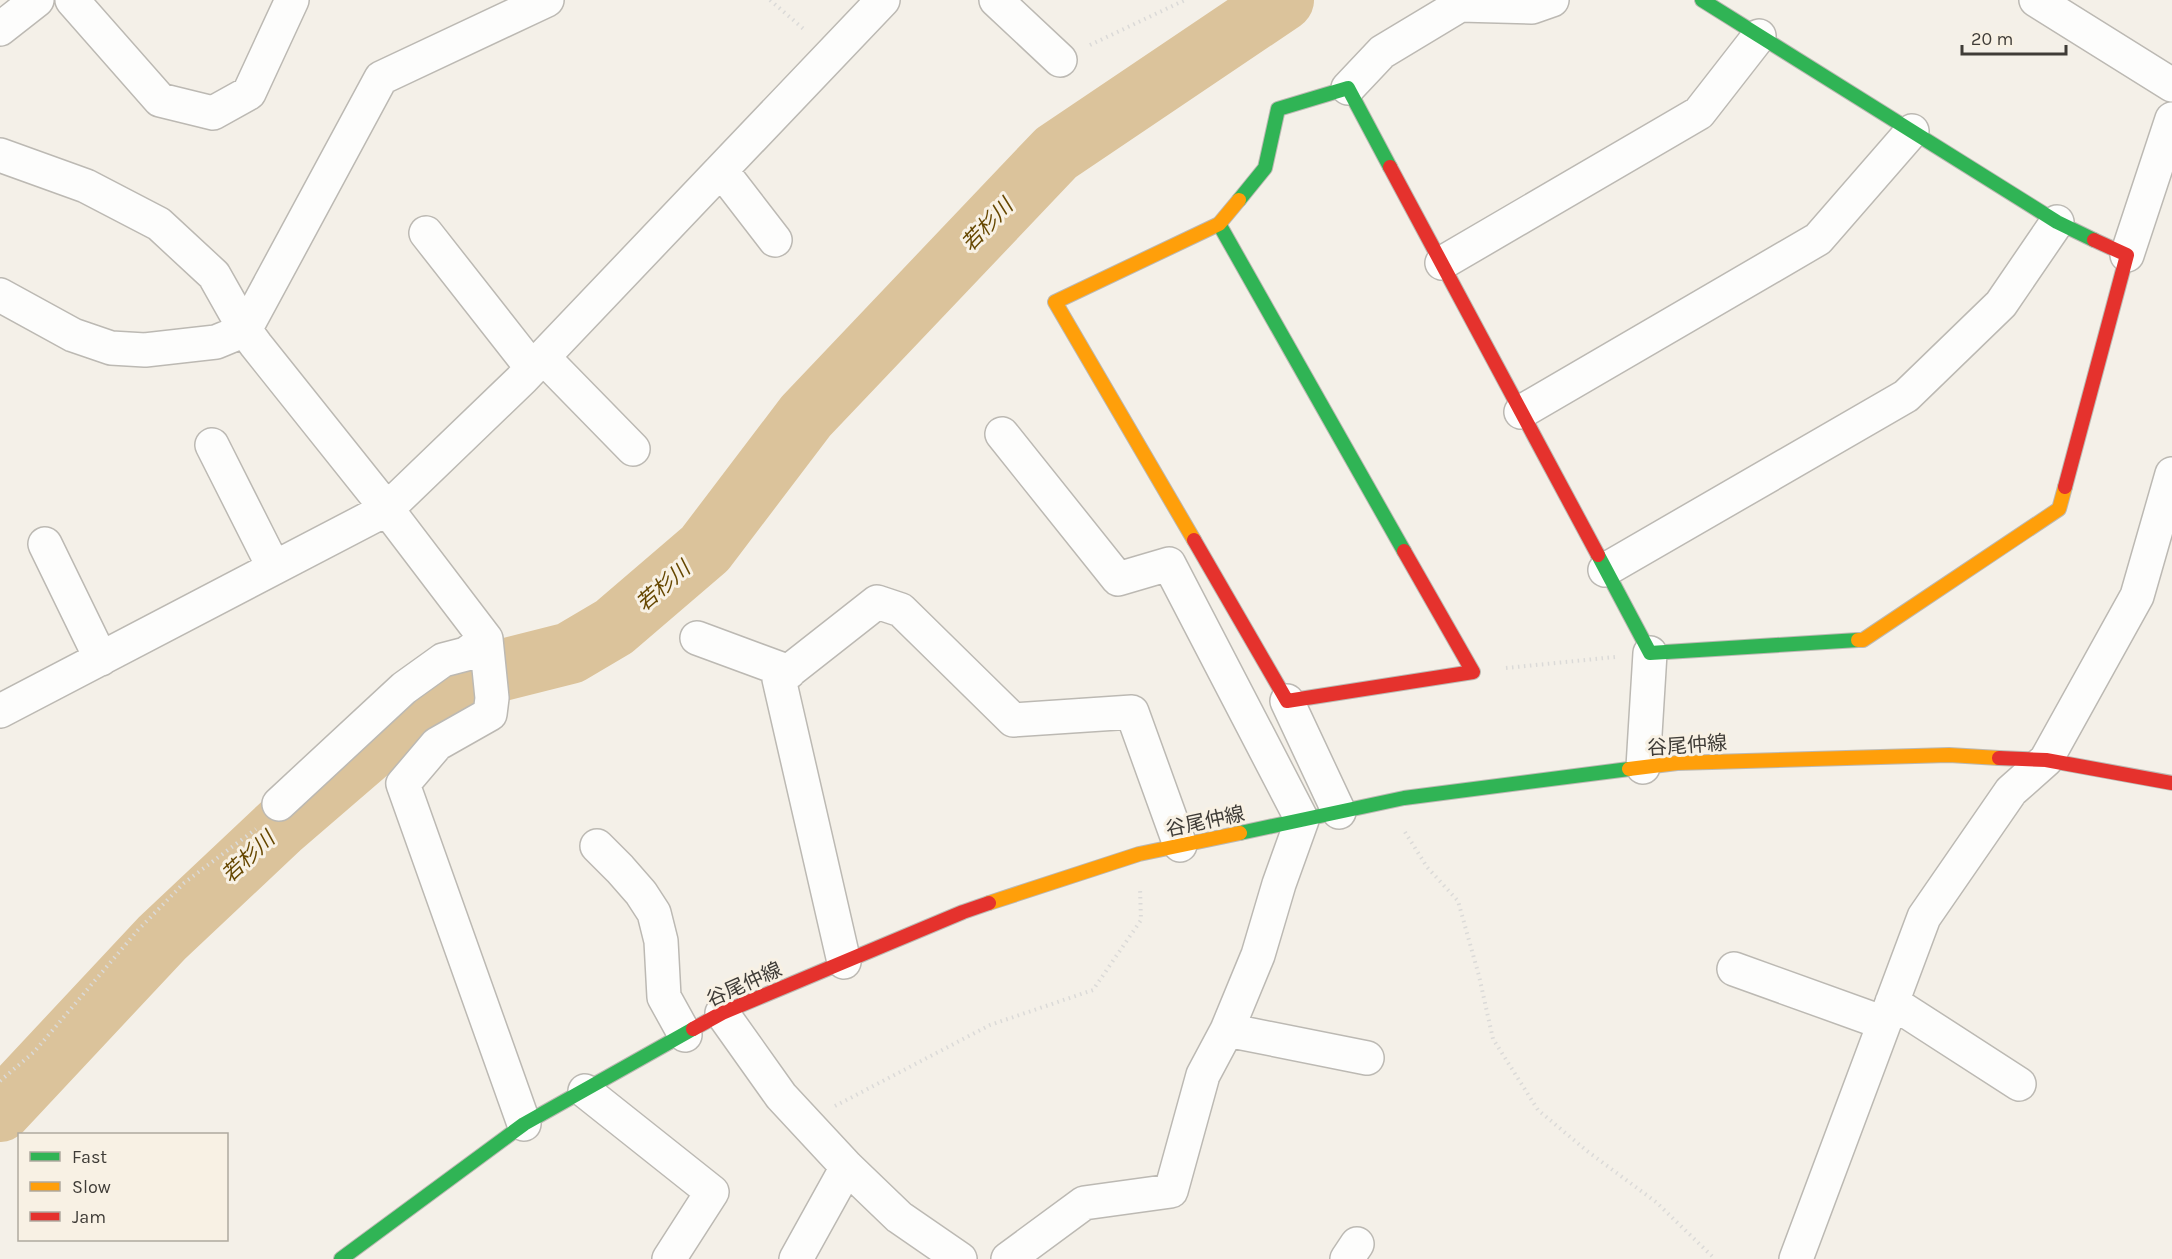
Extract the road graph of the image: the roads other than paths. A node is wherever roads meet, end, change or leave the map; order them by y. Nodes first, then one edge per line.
1 (37, 0) edge
2 (72, 0) edge
3 (292, 0) edge
4 (547, 0) edge
5 (883, 0) edge
6 (996, 0) edge
7 (1552, 0) edge
8 (1702, 0) edge
9 (2036, 0) edge
10 (0, 29) edge
11 (1759, 36) junction
12 (1060, 60) road end
13 (2172, 85) edge
14 (1348, 88) junction
15 (2172, 118) edge
16 (1912, 131) junction
17 (0, 155) edge
18 (721, 170) junction
19 (2057, 222) junction
20 (1219, 224) junction
21 (426, 233) dead end
22 (775, 240) dead end
23 (2127, 255) junction
24 (1442, 263) junction
25 (0, 295) edge
26 (245, 330) junction
27 (538, 362) junction
28 (1521, 412) junction
29 (1002, 434) dead end
30 (212, 445) dead end
31 (633, 449) dead end
32 (2172, 474) edge
33 (387, 509) junction
34 (45, 544) dead end
35 (2172, 556) edge
36 (274, 568) junction
37 (1605, 570) junction
38 (2137, 596) junction
39 (697, 638) dead end
40 (486, 639) junction
41 (1650, 653) junction
42 (101, 659) junction
43 (789, 672) junction
44 (1287, 701) junction
45 (0, 711) edge
46 (2046, 760) junction
47 (1643, 767) junction
48 (2172, 783) edge
49 (279, 804) road end
50 (1339, 812) junction
51 (1302, 820) junction
52 (1180, 845) junction
53 (597, 846) dead end
54 (844, 962) junction
55 (1734, 969) dead end
56 (1888, 1012) junction
57 (722, 1013) junction
58 (1227, 1030) junction
59 (685, 1035) junction
60 (1367, 1058) dead end
61 (2019, 1084) dead end
62 (585, 1091) junction
63 (525, 1124) junction
64 (847, 1167) junction
65 (341, 1259) edge
66 (669, 1259) edge
67 (796, 1259) edge
68 (960, 1259) edge
69 (1008, 1259) edge
70 (1796, 1259) edge

1 - 10 street
2 - 3 street
4 - 26 street
5 - 18 street
6 - 12 street
7 - 14 street
8 - 11 street
9 - 13 street
11 - 16 street
11 - 24 street
14 - 20 street
14 - 24 street
15 - 23 street
16 - 19 street
16 - 28 street
17 - 26 street
18 - 22 street
18 - 27 street
19 - 23 street
19 - 37 street
20 - 44 street
20 - 44 street
21 - 27 street
23 - 41 street
24 - 28 street
25 - 26 street
26 - 33 street
27 - 31 street
27 - 33 street
28 - 37 street
29 - 51 street
30 - 36 street
32 - 38 street
33 - 36 street
33 - 40 street
34 - 42 street
35 - 38 street
36 - 42 street
37 - 41 street
38 - 46 street
39 - 43 street
40 - 49 street
40 - 63 street
41 - 47 street
42 - 45 street
43 - 52 street
43 - 54 street
44 - 50 street
46 - 47 street, 谷尾仲線
46 - 48 street, 谷尾仲線
46 - 56 street
47 - 50 street, 谷尾仲線
50 - 51 street, 谷尾仲線
51 - 52 street, 谷尾仲線
51 - 58 street
52 - 54 street, 谷尾仲線
53 - 59 street
54 - 57 street, 谷尾仲線
55 - 56 street
56 - 61 street
56 - 70 street
57 - 59 street, 谷尾仲線
57 - 64 street
58 - 60 street
58 - 69 street
59 - 62 street, 谷尾仲線
62 - 63 street, 谷尾仲線
62 - 66 street
63 - 65 street, 谷尾仲線
64 - 67 street
64 - 68 street

